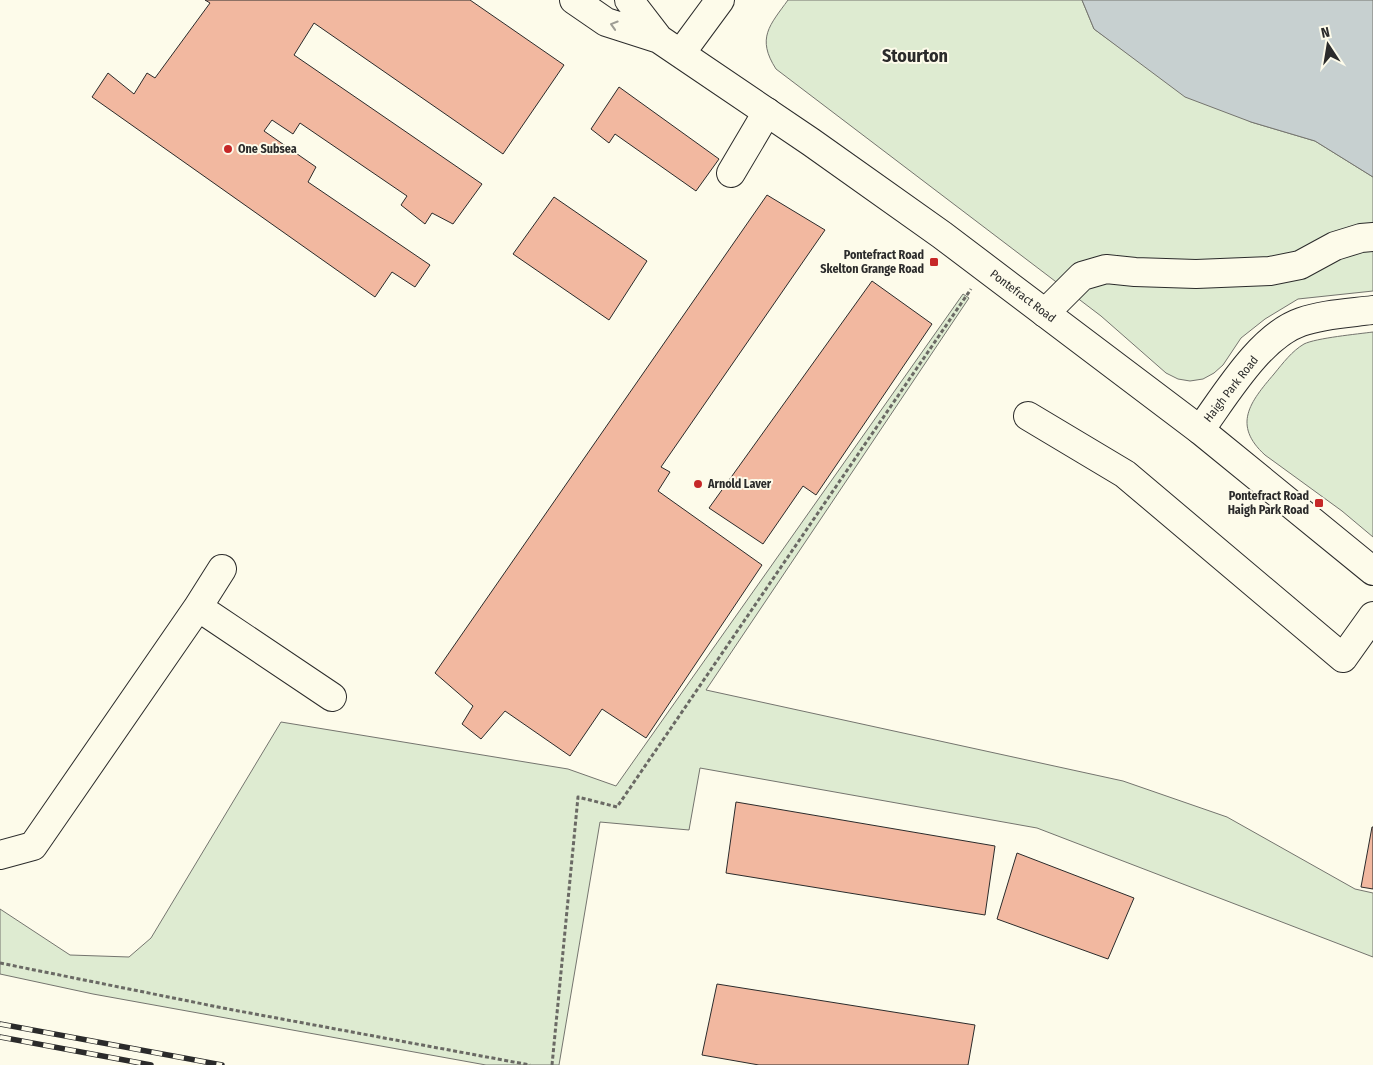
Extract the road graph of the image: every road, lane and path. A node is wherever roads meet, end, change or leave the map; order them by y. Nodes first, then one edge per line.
1 (574, 0) edge
2 (629, 0) edge
3 (720, 0) edge
4 (670, 46) junction
5 (767, 112) junction
6 (731, 173) dead end
7 (1373, 237) edge
8 (966, 296) dead end
9 (1373, 310) edge
10 (1045, 313) junction
11 (1028, 416) dead end
12 (1200, 430) junction
13 (222, 569) dead end
14 (1373, 571) edge
15 (198, 607) junction
16 (1373, 616) edge
17 (332, 697) dead end
18 (0, 855) edge
19 (0, 963) edge
20 (530, 1065) edge
21 (552, 1065) edge

4 -> 1 main road, Pontefract Road
2 - 4 main road, Pontefract Road
3 - 4 main road
4 - 5 main road, Pontefract Road
5 - 6 main road
5 - 10 main road, Pontefract Road
7 - 10 main road
8 - 21 path
9 - 12 main road, Haigh Park Road
10 - 12 main road, Pontefract Road
11 - 16 main road
12 - 14 main road, Pontefract Road
13 - 15 main road
15 - 17 main road
15 - 18 main road
19 - 20 path

